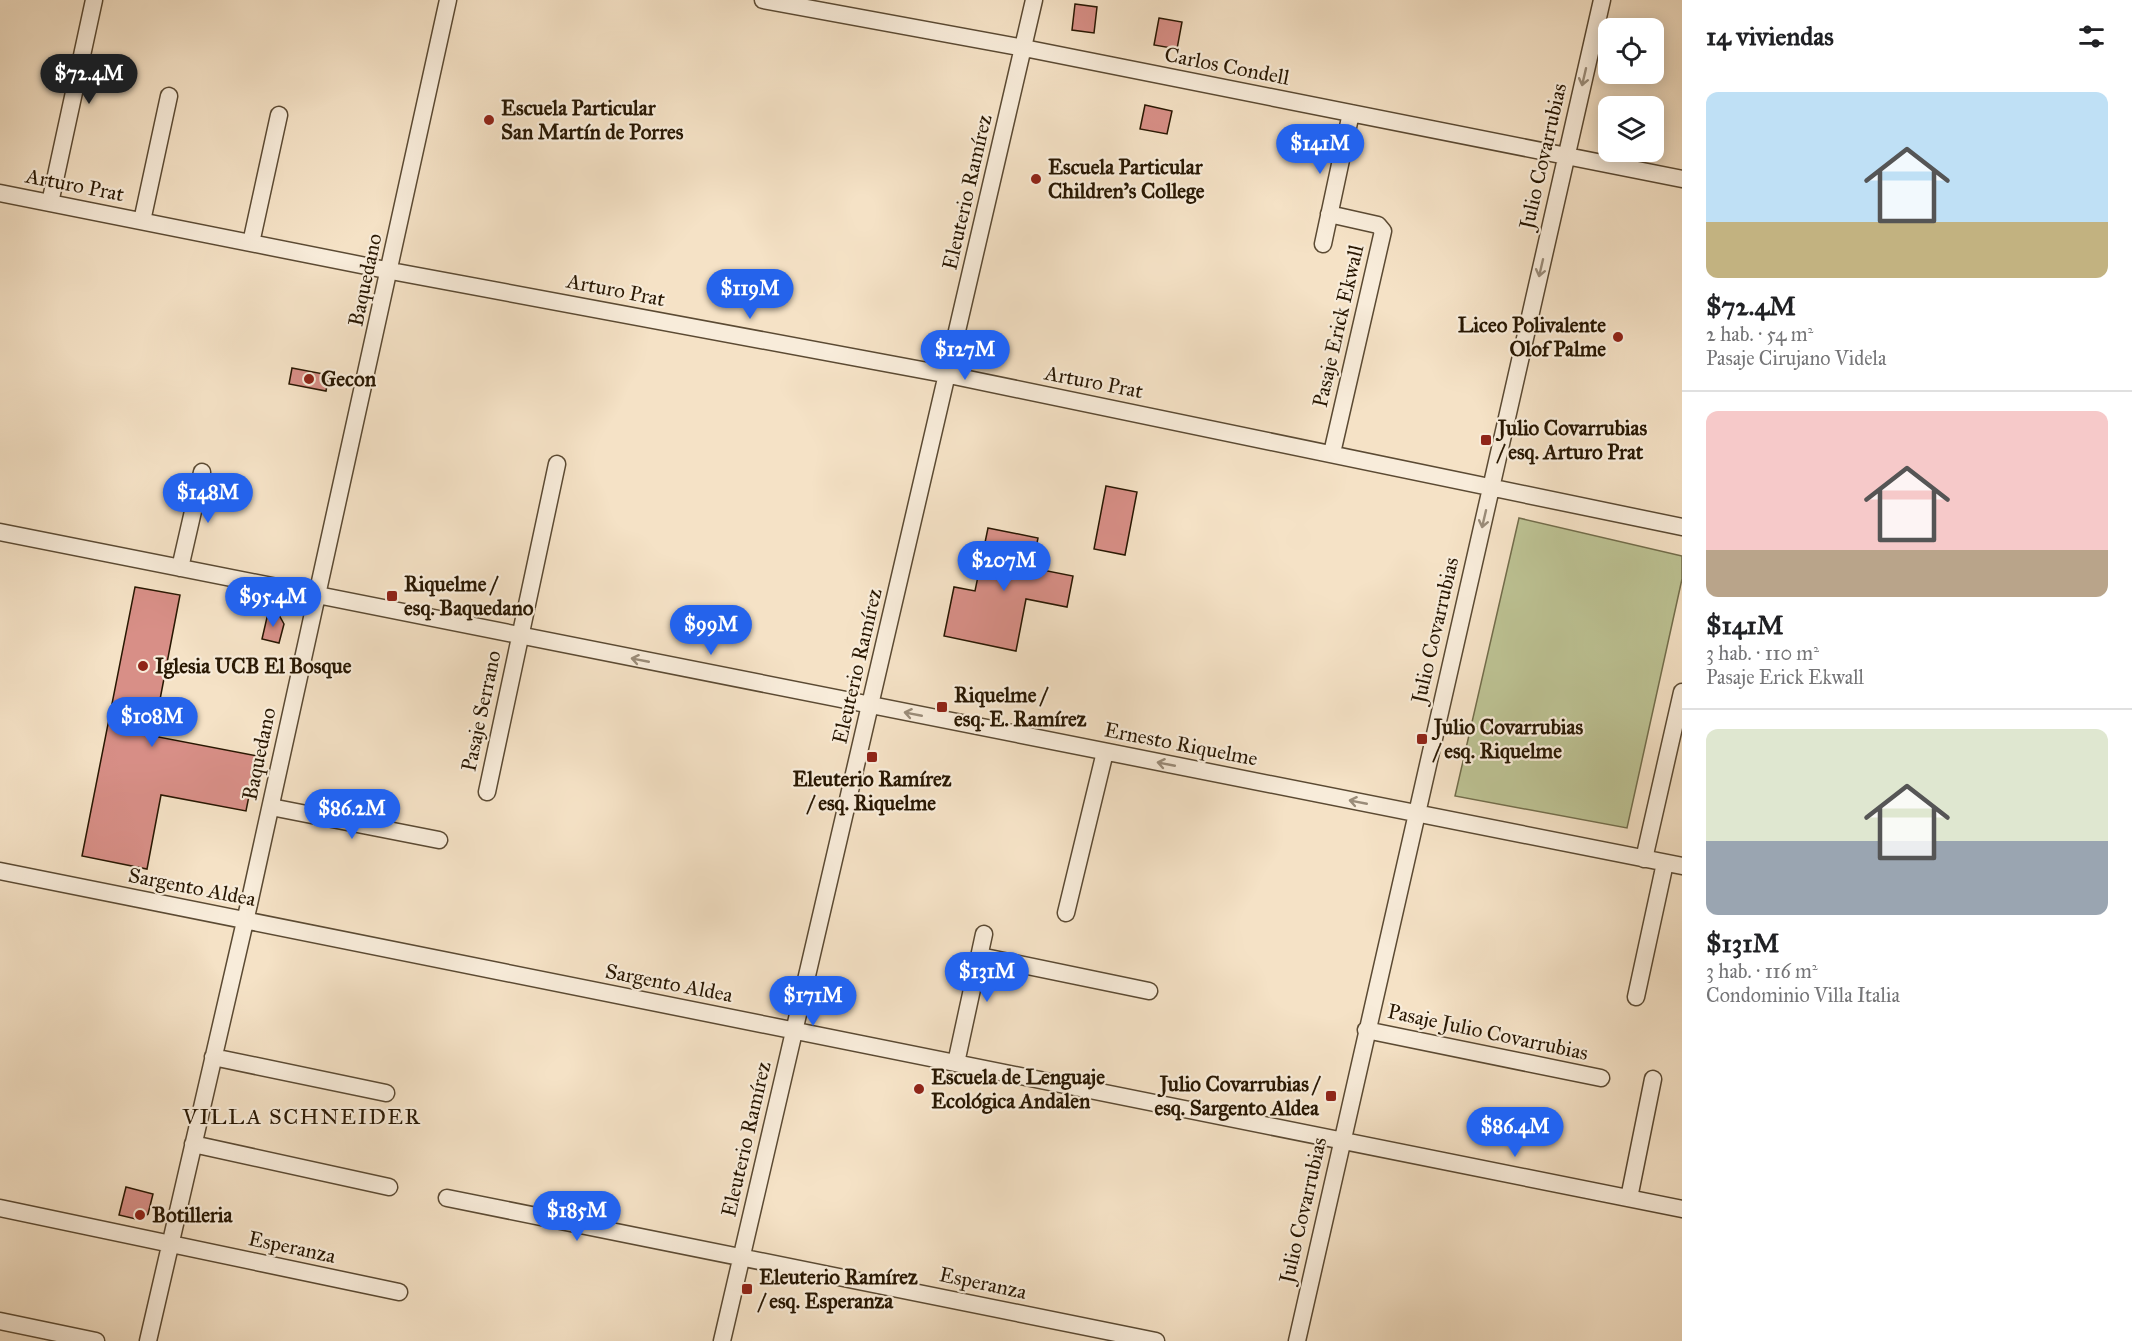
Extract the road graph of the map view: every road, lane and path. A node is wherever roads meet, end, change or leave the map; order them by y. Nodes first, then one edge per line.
1 (94, 0) edge
2 (448, 0) edge
3 (763, 0) edge
4 (1034, 0) edge
5 (1602, 0) edge
6 (1024, 48) junction
7 (169, 96) dead end
8 (1351, 114) junction
9 (279, 115) dead end
10 (1566, 156) junction
11 (1682, 179) edge
12 (0, 193) edge
13 (50, 202) junction
14 (1329, 214) junction
15 (142, 221) junction
16 (251, 243) junction
17 (1323, 244) dead end
18 (391, 271) junction
19 (949, 375) junction
20 (1332, 453) junction
21 (557, 464) dead end
22 (202, 472) dead end
23 (1492, 486) junction
24 (1682, 527) edge
25 (0, 532) edge
26 (180, 568) junction
27 (317, 596) junction
28 (520, 636) junction
29 (1682, 692) edge
30 (871, 705) junction
31 (1105, 752) junction
32 (487, 792) dead end
33 (271, 807) junction
34 (1415, 814) junction
35 (439, 840) dead end
36 (1644, 859) junction
37 (1674, 865) edge
38 (0, 871) edge
39 (1066, 913) dead end
40 (246, 921) junction
41 (984, 934) dead end
42 (980, 956) junction
43 (1149, 991) dead end
44 (1636, 997) dead end
45 (1366, 1030) junction
46 (794, 1031) junction
47 (213, 1058) junction
48 (956, 1063) junction
49 (1601, 1078) dead end
50 (1653, 1079) dead end
51 (386, 1093) dead end
52 (1341, 1140) junction
53 (193, 1144) junction
54 (389, 1187) dead end
55 (447, 1198) dead end
56 (1629, 1198) junction
57 (0, 1208) edge
58 (1682, 1209) edge
59 (169, 1244) junction
60 (742, 1257) junction
61 (399, 1292) dead end
62 (0, 1321) edge
63 (96, 1341) edge
64 (148, 1341) edge
65 (722, 1341) edge
66 (1156, 1341) edge
67 (1297, 1341) edge

1 - 13 street
2 - 18 street, Baquedano
3 - 6 street, Carlos Condell
4 - 6 street, Eleuterio Ramírez
5 -> 10 street, Julio Covarrubias
6 - 8 street, Carlos Condell
6 - 19 street, Eleuterio Ramírez
7 - 15 street, Arturo Prat
8 - 10 street, Carlos Condell
8 - 14 street, Pasaje Erick Ekwall
9 - 16 street
10 - 11 street, Carlos Condell
10 -> 23 street, Julio Covarrubias
12 - 13 street, Arturo Prat
13 - 15 street, Arturo Prat
14 - 17 street, Pasaje Erick Ekwall
14 - 20 street, Pasaje Erick Ekwall
15 - 16 street, Arturo Prat
16 - 18 street, Arturo Prat
18 - 19 street, Arturo Prat
18 - 27 street, Baquedano
19 - 20 street, Arturo Prat
19 - 30 street, Eleuterio Ramírez
20 - 23 street, Arturo Prat
21 - 28 street, Pasaje Serrano
22 - 26 street
23 - 24 street, Arturo Prat
23 -> 34 street, Julio Covarrubias
25 - 26 street, Ernesto Riquelme
26 - 27 street, Ernesto Riquelme
27 - 28 street, Ernesto Riquelme
27 - 33 street, Baquedano
30 -> 28 street, Ernesto Riquelme
28 - 32 street, Pasaje Serrano
29 - 36 street
31 -> 30 street, Ernesto Riquelme
30 - 46 street, Eleuterio Ramírez
34 -> 31 street, Ernesto Riquelme
31 - 39 street
33 - 35 street
33 - 40 street, Baquedano
34 - 36 street, Ernesto Riquelme
34 - 45 street, Julio Covarrubias
36 - 37 street, Ernesto Riquelme
37 - 44 street
38 - 40 street, Sargento Aldea
40 - 46 street, Sargento Aldea
40 - 47 street, Baquedano
41 - 42 street
42 - 43 street
42 - 48 street
45 - 49 street, Pasaje Julio Covarrubias
45 - 52 street, Julio Covarrubias
46 - 48 street, Sargento Aldea
46 - 60 street, Eleuterio Ramírez
47 - 51 street
47 - 53 street, Baquedano
48 - 52 street, Sargento Aldea
50 - 56 street
52 - 56 street, Sargento Aldea
52 - 67 street, Julio Covarrubias
53 - 54 street
53 - 59 street, Baquedano
55 - 60 street, Esperanza
56 - 58 street, Sargento Aldea
57 - 59 street, Esperanza
59 - 61 street, Esperanza
59 - 64 street, Baquedano
60 - 65 street, Eleuterio Ramírez
60 - 66 street, Esperanza
62 - 63 street

